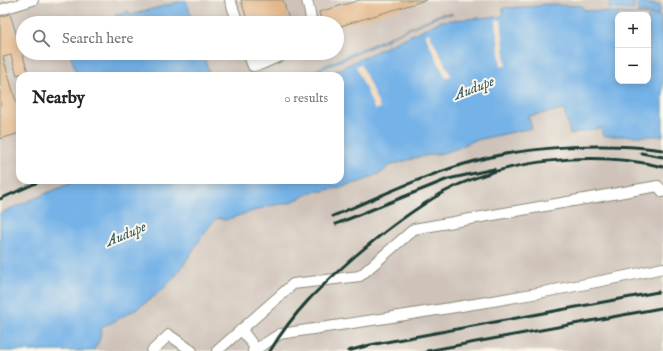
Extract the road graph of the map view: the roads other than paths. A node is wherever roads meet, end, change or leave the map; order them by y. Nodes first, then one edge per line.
1 (33, 0) edge
2 (230, 0) edge
3 (307, 0) edge
4 (0, 10) edge
5 (236, 16) edge
6 (310, 16) edge
7 (251, 60) edge
8 (271, 60) edge
9 (663, 192) edge
10 (663, 268) edge
11 (241, 330) junction
12 (255, 350) edge
13 (152, 351) edge
14 (192, 351) edge
15 (217, 351) edge

1 - 4 lane
2 - 5 lane
3 - 6 lane
7 - 8 lane
9 - 11 lane
10 - 12 lane
11 - 12 lane
11 - 15 lane
13 - 14 lane

